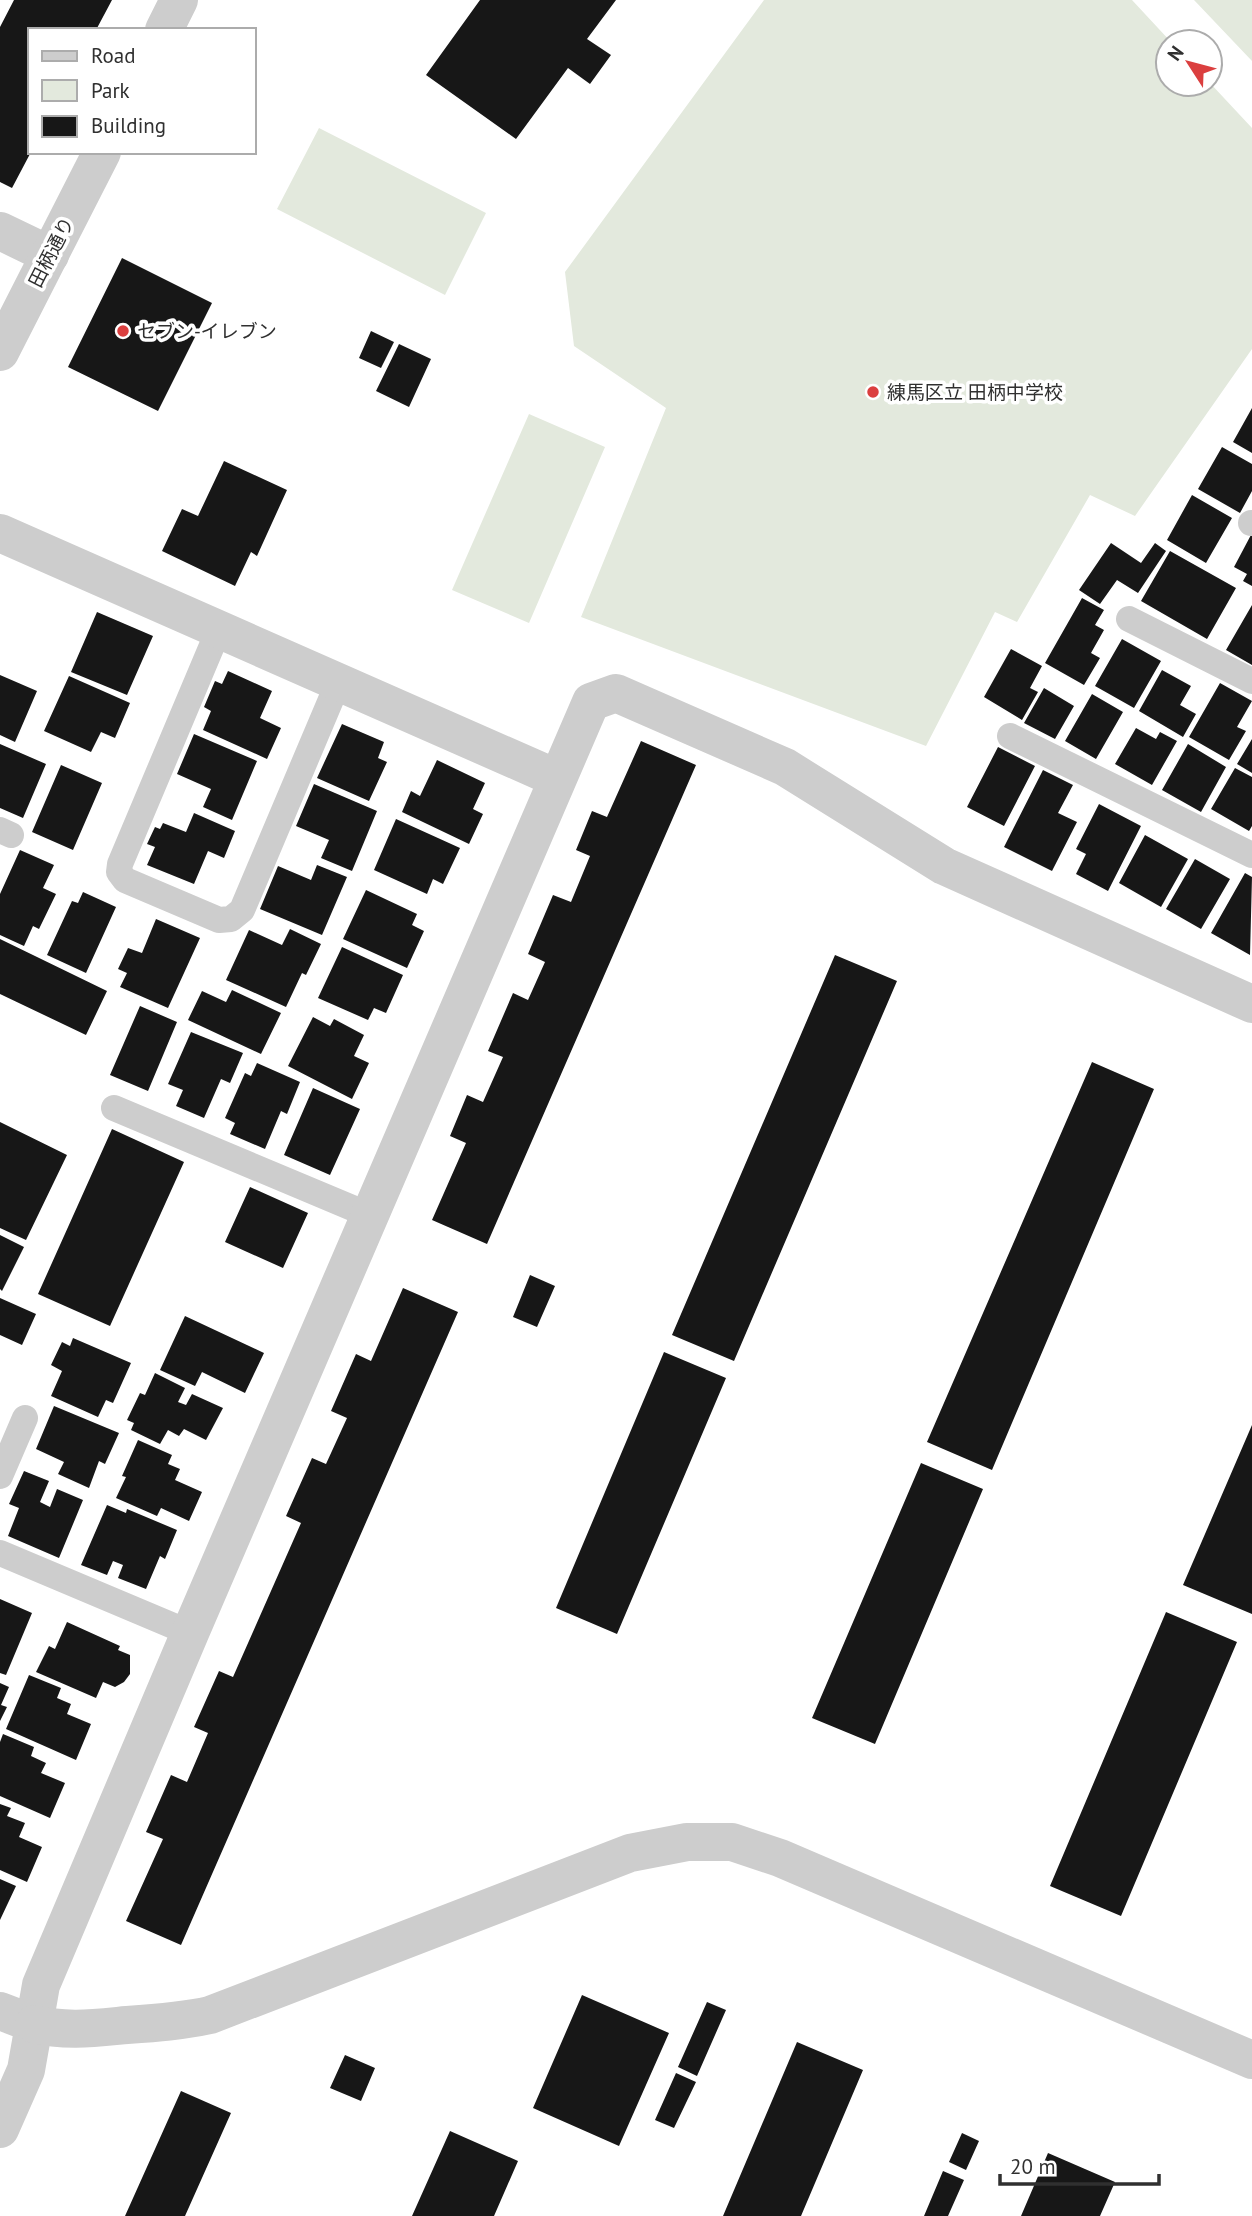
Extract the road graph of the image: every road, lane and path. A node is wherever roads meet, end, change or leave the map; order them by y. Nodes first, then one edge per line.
1 (179, 0) edge
2 (165, 28) edge
3 (101, 154) edge
4 (0, 231) edge
5 (50, 255) junction
6 (0, 352) edge
7 (0, 533) edge
8 (1129, 619) dead end
9 (219, 629) junction
10 (1252, 681) edge
11 (338, 683) junction
12 (1010, 736) dead end
13 (556, 778) junction
14 (1252, 855) edge
15 (1252, 1004) edge
16 (114, 1108) dead end
17 (369, 1216) junction
18 (25, 1419) dead end
19 (0, 1476) edge
20 (0, 1553) edge
21 (190, 1633) junction
22 (17, 2018) edge
23 (1252, 2060) edge
24 (0, 2129) edge

1 - 2 street
3 - 5 street, 田柄通り
4 - 5 street
5 - 6 street, 田柄通り
7 - 9 street
8 - 10 lane
9 - 11 street
9 - 11 lane
11 - 13 street
12 - 14 lane
13 - 15 street
13 - 17 street
16 - 17 lane
17 - 21 street
18 - 19 lane
20 - 21 lane
21 - 22 street
22 - 23 street
22 - 24 street

